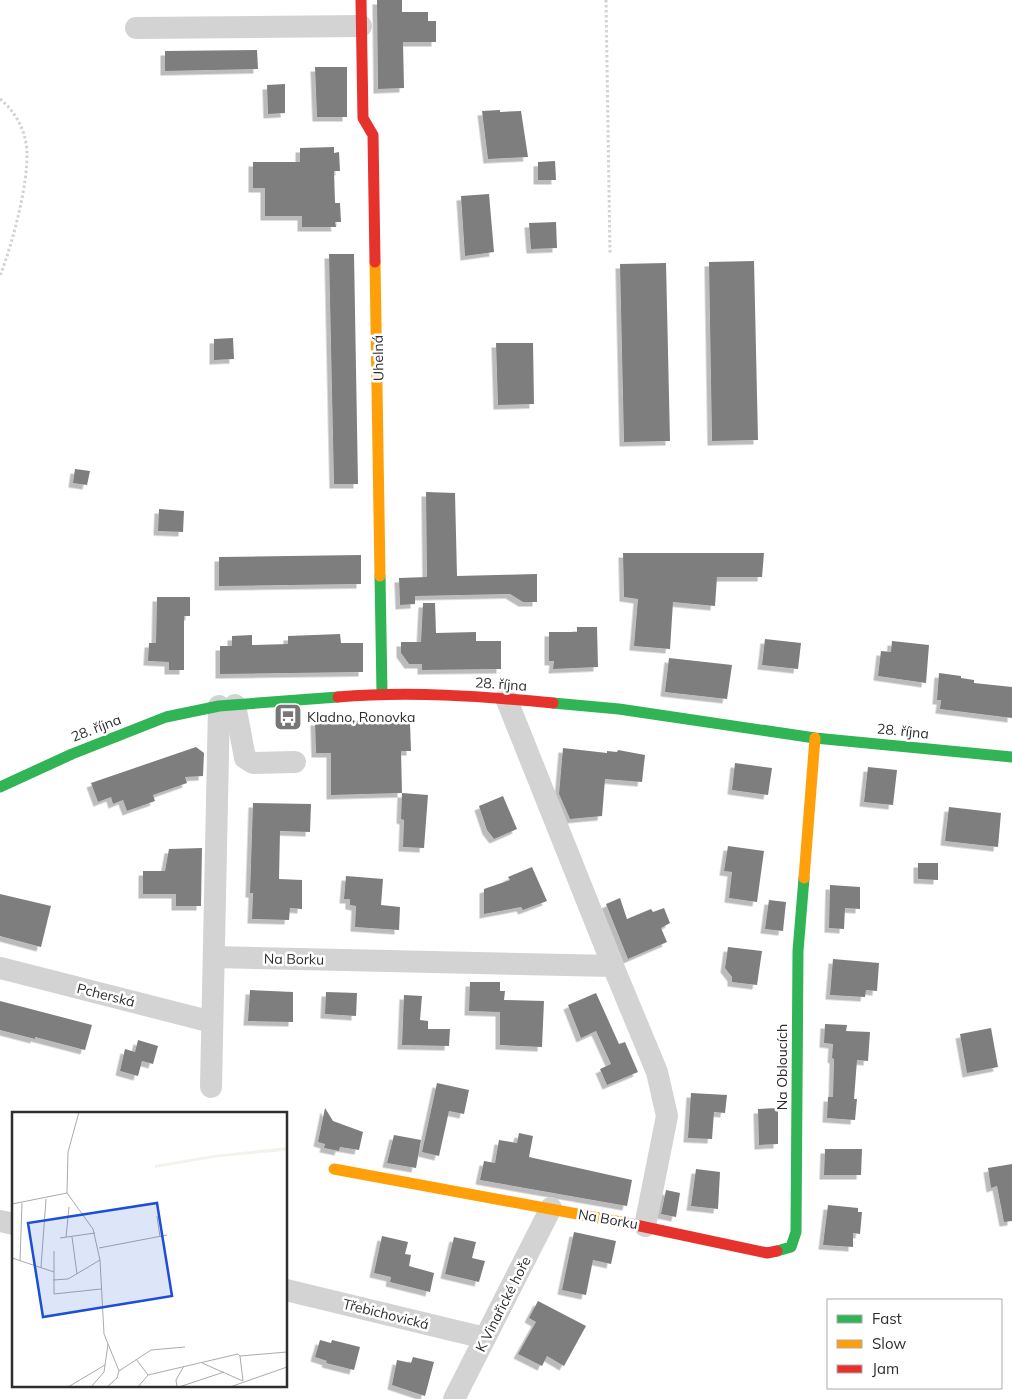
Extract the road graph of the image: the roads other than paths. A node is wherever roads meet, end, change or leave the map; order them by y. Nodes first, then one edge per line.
1 (361, 0) edge
2 (361, 26) junction
3 (136, 28) dead end
4 (382, 693) junction
5 (506, 698) junction
6 (227, 705) junction
7 (815, 738) junction
8 (1012, 757) edge
9 (295, 762) dead end
10 (0, 787) edge
11 (214, 957) junction
12 (613, 966) junction
13 (0, 968) edge
14 (212, 1022) junction
15 (211, 1087) dead end
16 (334, 1169) dead end
17 (551, 1208) junction
18 (645, 1226) junction
19 (288, 1290) edge
20 (485, 1338) junction
21 (454, 1399) edge

1 - 2 street, Uhelná
2 - 3 street
2 - 4 street, Uhelná
4 - 5 street, 28. října
4 - 6 street, 28. října
5 - 7 street, 28. října
5 - 12 street, Na Borku
6 - 9 street
6 - 10 street, 28. října
6 - 11 street
7 - 8 street, 28. října
7 - 18 street, Na Obloucích
11 - 12 street, Na Borku
11 - 14 street
12 - 18 street, Na Borku
13 - 14 street, Pcherská
14 - 15 street
16 - 17 street, Na Borku
17 - 18 street, Na Borku
17 - 20 street, K Vinařické hoře
19 - 20 street, Třebichovická
20 - 21 street, K Vinařické hoře

